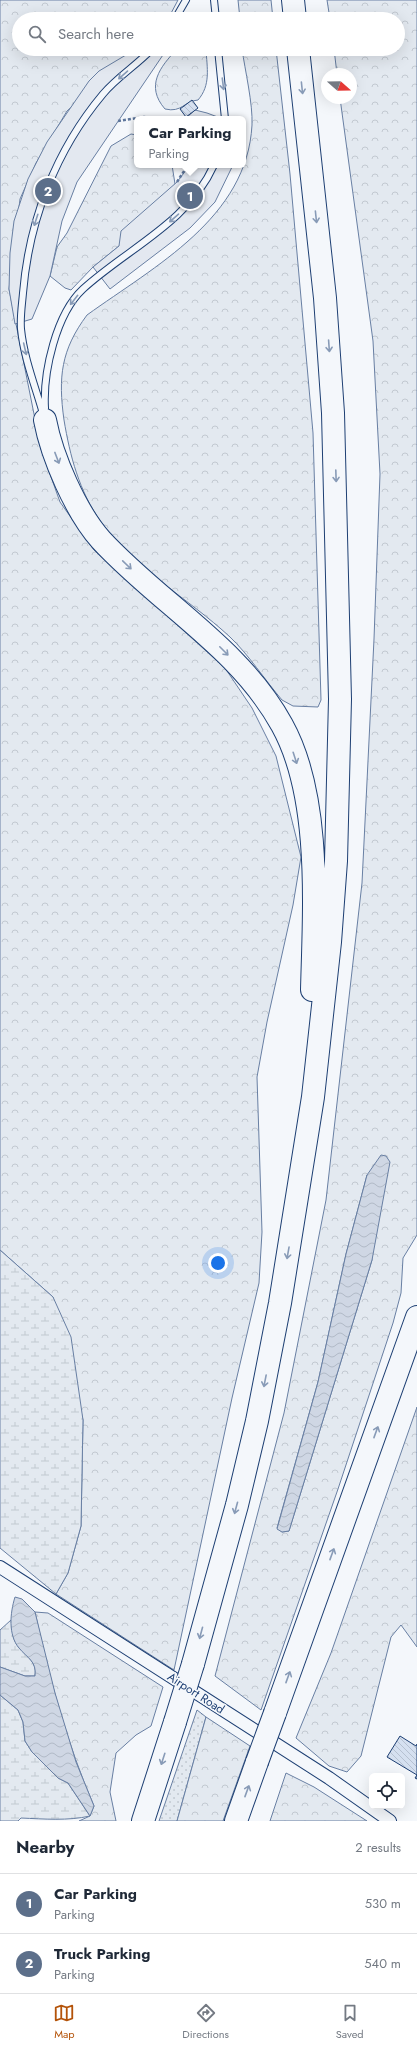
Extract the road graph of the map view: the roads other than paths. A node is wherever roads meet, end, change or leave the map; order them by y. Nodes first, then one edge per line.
1 (186, 0) edge
2 (214, 0) edge
3 (293, 0) edge
4 (178, 12) edge
5 (215, 12) edge
6 (294, 12) edge
7 (144, 56) edge
8 (219, 56) edge
9 (299, 56) edge
10 (225, 116) edge
11 (212, 168) edge
12 (45, 420) junction
13 (310, 1112) junction
14 (417, 1317) edge
15 (0, 1567) edge
16 (143, 1821) edge
17 (236, 1821) edge
18 (390, 1821) edge

1 - 4 lane
2 - 5 lane
3 - 6 highway
7 -> 12 lane
8 -> 10 lane
9 -> 13 highway
11 -> 12 lane
12 -> 13 highway
13 -> 16 highway, bridge
17 -> 14 highway, bridge
15 - 18 street, Airport Road

